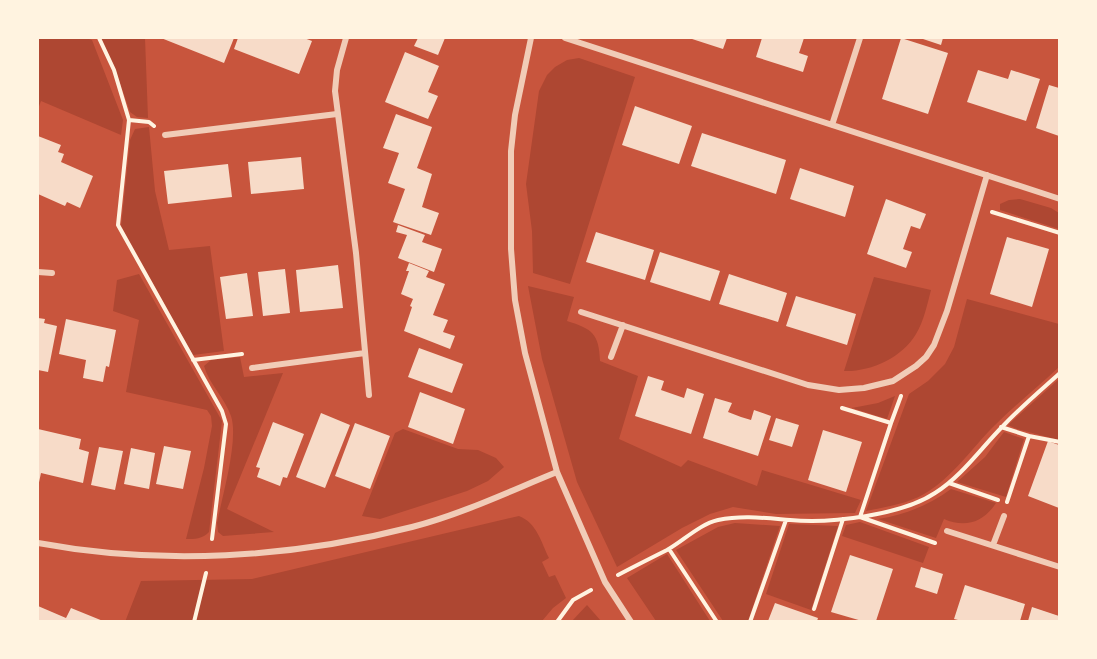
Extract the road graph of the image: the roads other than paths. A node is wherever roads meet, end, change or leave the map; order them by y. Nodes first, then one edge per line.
1 (346, 38) edge
2 (531, 38) edge
3 (565, 38) edge
4 (860, 38) edge
5 (337, 114) junction
6 (832, 125) junction
7 (165, 135) road end
8 (987, 175) junction
9 (1059, 199) edge
10 (38, 272) edge
11 (52, 273) dead end
12 (581, 312) dead end
13 (623, 326) junction
14 (365, 353) junction
15 (611, 357) dead end
16 (252, 368) road end
17 (369, 395) dead end
18 (557, 472) junction
19 (1004, 516) dead end
20 (947, 531) dead end
21 (38, 543) edge
22 (993, 545) junction
23 (1059, 567) edge
24 (631, 621) edge

1 - 5 street
2 - 18 street
3 - 6 street
4 - 6 street
5 - 7 street
5 - 14 street
6 - 8 street
8 - 9 street
8 - 13 street
10 - 11 street
12 - 13 street
13 - 15 street
14 - 16 street
14 - 17 street
18 - 21 street
18 - 24 street
19 - 22 street
20 - 22 street
22 - 23 street

